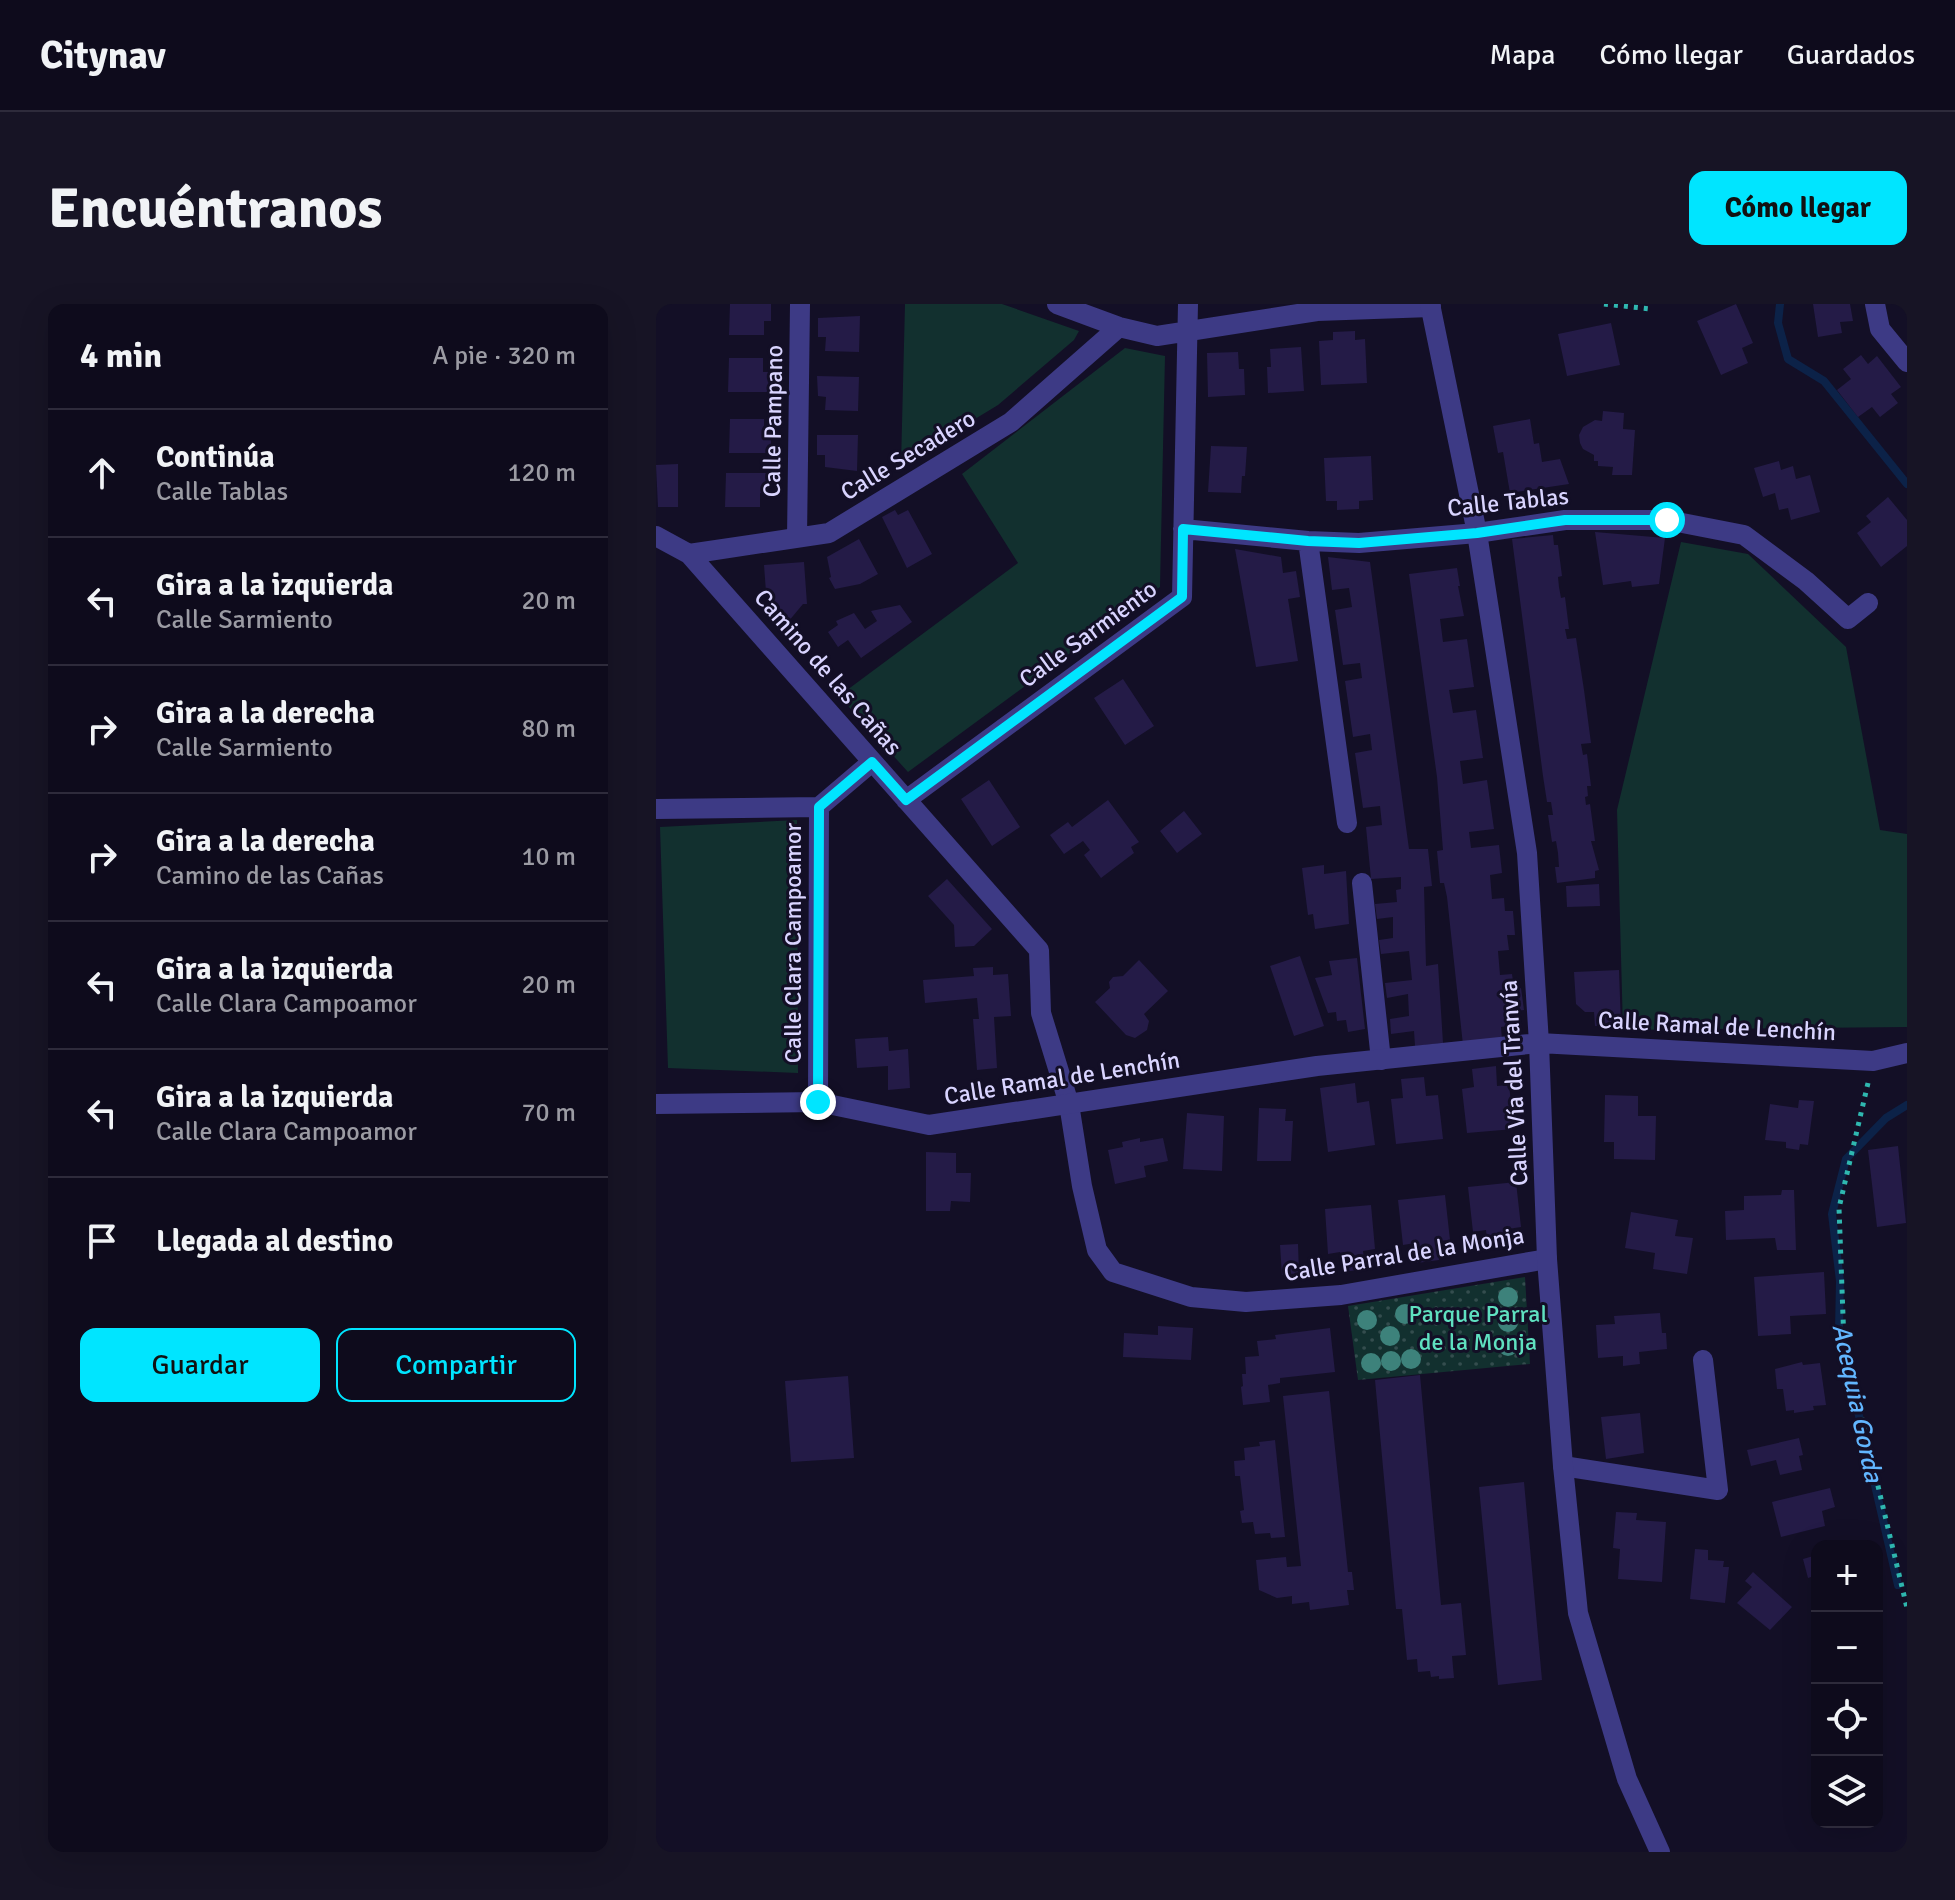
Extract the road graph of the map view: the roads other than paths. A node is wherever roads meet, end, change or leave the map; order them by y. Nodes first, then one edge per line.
1 (800, 304) edge
2 (1057, 304) edge
3 (1188, 304) edge
4 (1875, 304) edge
5 (1430, 306) edge
6 (1119, 327) junction
7 (1188, 331) junction
8 (1907, 362) edge
9 (1183, 529) junction
10 (1477, 533) junction
11 (656, 536) edge
12 (797, 538) junction
13 (1308, 541) junction
14 (689, 554) junction
15 (1868, 603) dead end
16 (872, 762) junction
17 (906, 800) junction
18 (819, 807) junction
19 (656, 809) edge
20 (1347, 823) dead end
21 (1362, 883) dead end
22 (1539, 1043) junction
23 (1907, 1053) edge
24 (1381, 1060) junction
25 (818, 1102) junction
26 (656, 1104) edge
27 (1069, 1104) junction
28 (1547, 1259) junction
29 (1703, 1360) dead end
30 (1563, 1466) junction
31 (1660, 1852) edge

1 - 12 street, Calle Pampano
2 - 6 street
3 - 7 street, Calle Sarmiento
4 - 8 street
5 - 7 street
5 - 10 street, Calle Vía del Tranvía
6 - 7 street
6 - 12 street, Calle Secadero
7 - 9 street, Calle Sarmiento
9 - 13 street, Calle Tablas
9 - 17 street, Calle Sarmiento
10 - 13 street, Calle Tablas
10 - 15 street, Calle Tablas
10 - 22 street, Calle Vía del Tranvía
11 - 14 street, Camino de las Cañas
12 - 14 street, Calle Secadero
13 - 20 street
14 - 16 street, Camino de las Cañas
16 - 17 street, Camino de las Cañas
16 - 18 street, Calle Clara Campoamor
17 - 27 street, Camino de las Cañas
18 - 19 street
18 - 25 street, Calle Clara Campoamor
21 - 24 street
22 - 23 street, Calle Ramal de Lenchín
22 - 24 street, Calle Ramal de Lenchín
22 - 28 street, Calle Vía del Tranvía
24 - 27 street, Calle Ramal de Lenchín
25 - 26 street, Calle Ramal de Lenchín
25 - 27 street, Calle Ramal de Lenchín
27 - 28 street, Calle Parral de la Monja
28 - 30 street, Calle Vía del Tranvía
29 - 30 street
30 - 31 street, Calle Vía del Tranvía

